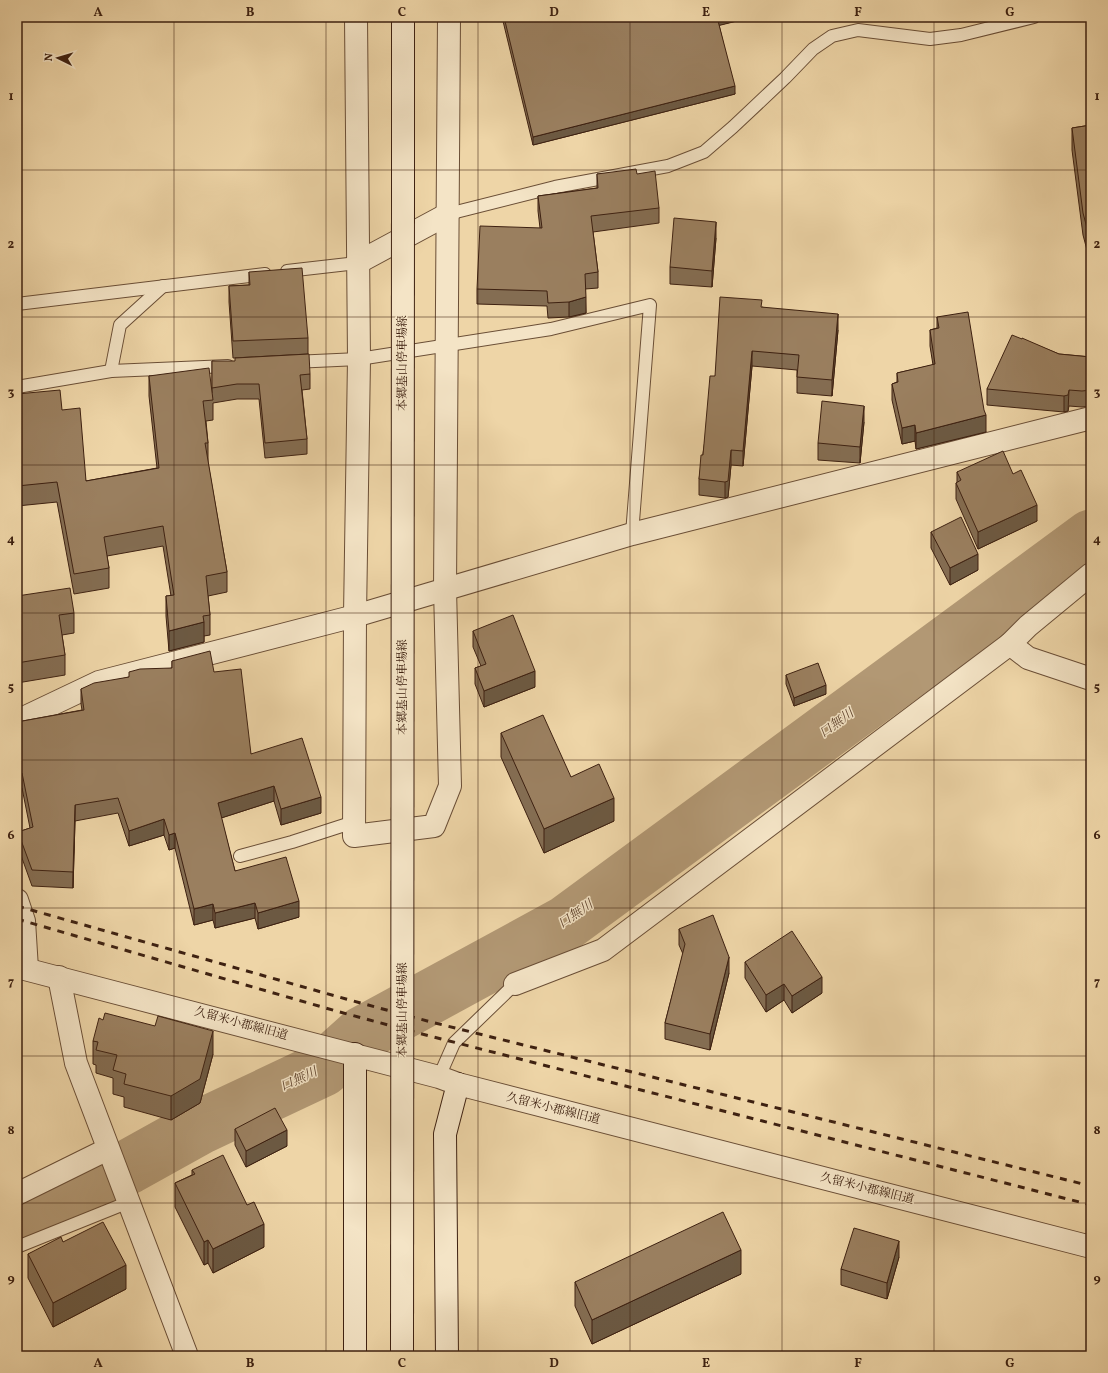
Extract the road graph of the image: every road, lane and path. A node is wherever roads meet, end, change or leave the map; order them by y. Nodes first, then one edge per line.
1 (356, 17) edge
2 (403, 17) edge
3 (449, 17) edge
4 (1034, 17) edge
5 (448, 214) junction
6 (358, 263) junction
7 (163, 286) junction
8 (17, 304) edge
9 (446, 345) junction
10 (359, 359) junction
11 (282, 363) edge
12 (243, 365) edge
13 (111, 371) junction
14 (17, 387) edge
15 (1091, 418) edge
16 (632, 534) junction
17 (1091, 574) edge
18 (445, 589) junction
19 (355, 616) junction
20 (1010, 644) junction
21 (1091, 679) edge
22 (17, 721) edge
23 (354, 822) junction
24 (240, 856) dead end
25 (17, 900) edge
26 (22, 968) edge
27 (59, 977) junction
28 (515, 984) joint
29 (355, 1054) junction
30 (448, 1081) junction
31 (108, 1149) junction
32 (17, 1194) edge
33 (129, 1202) junction
34 (17, 1247) edge
35 (1091, 1247) edge
36 (187, 1356) edge
37 (355, 1356) edge
38 (402, 1356) edge
39 (447, 1356) edge

1 - 6 street
2 - 38 street, 本郷基山停車場線, bridge
3 - 5 street
4 - 5 lane
5 - 6 street
5 - 9 street
6 - 7 lane
6 - 10 street
7 - 8 lane
7 - 13 lane
9 - 10 lane
9 - 16 lane
9 - 18 street
10 - 11 lane
10 - 19 street
12 - 13 lane
13 - 14 lane
15 - 16 street
16 - 18 street
17 - 20 street
18 - 19 street
18 - 23 street
19 - 22 street
19 - 23 street
20 - 21 street
20 - 28 street
23 - 24 lane
25 - 26 street
26 - 27 street, 久留米小郡線旧道
27 - 29 street, 久留米小郡線旧道
27 - 31 street
28 - 30 lane
29 - 30 street, 久留米小郡線旧道
29 - 37 street
30 - 35 street, 久留米小郡線旧道
30 - 39 street
31 - 32 street
31 - 33 street
33 - 34 lane
33 - 36 street

